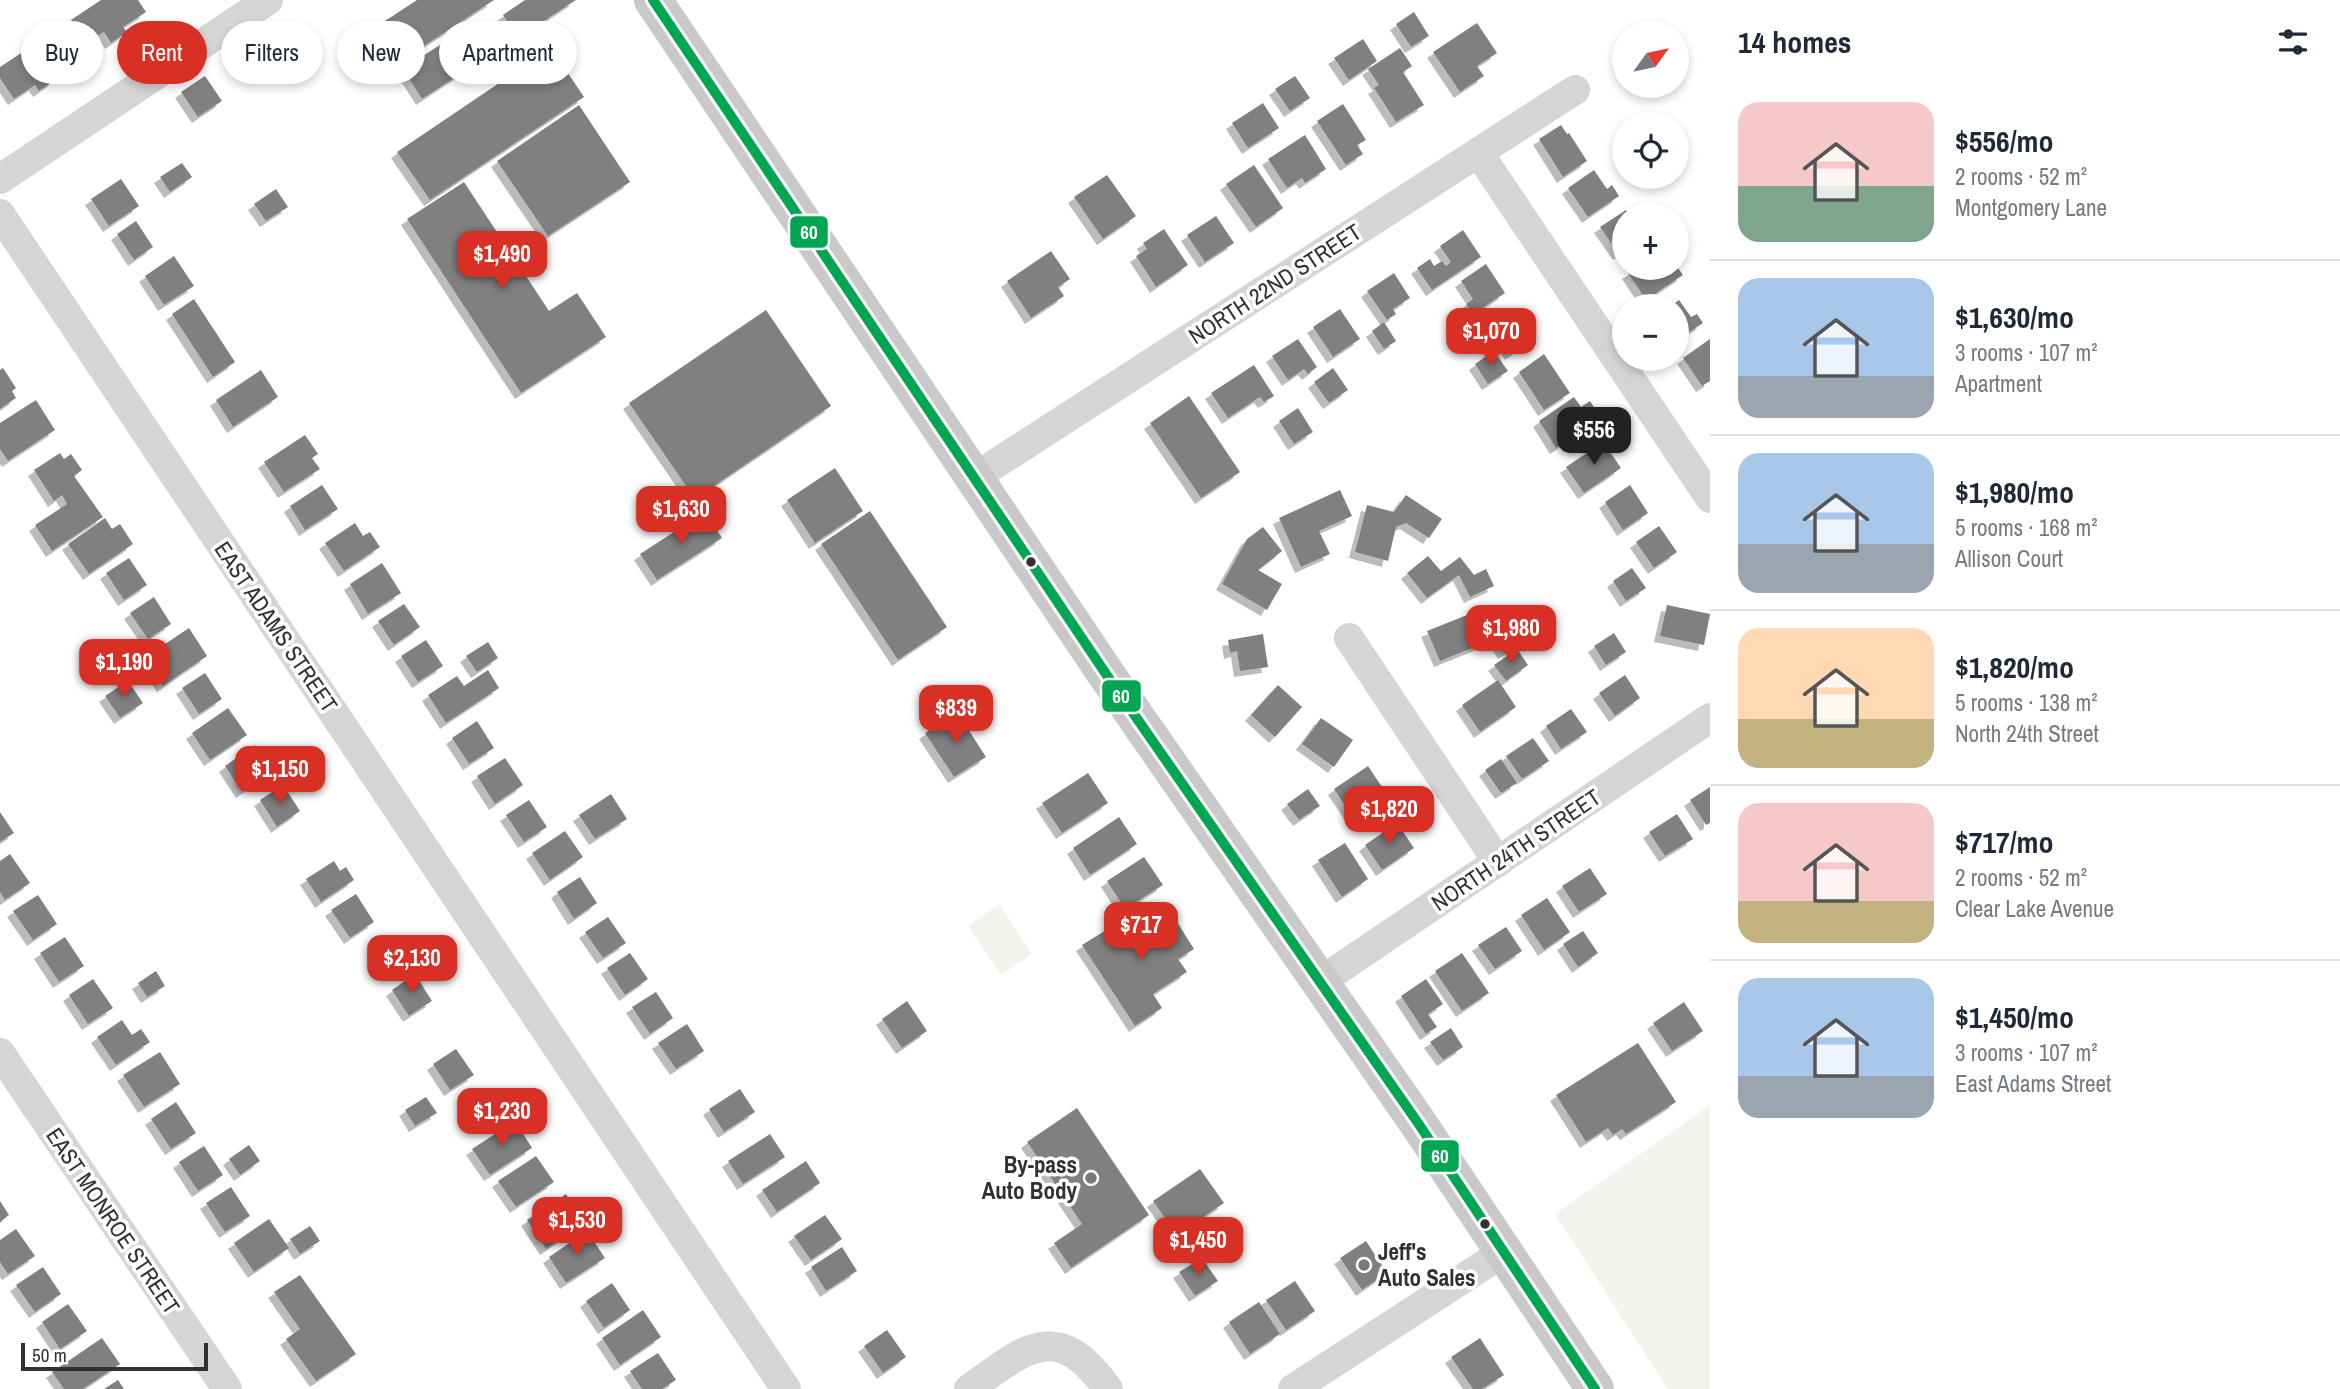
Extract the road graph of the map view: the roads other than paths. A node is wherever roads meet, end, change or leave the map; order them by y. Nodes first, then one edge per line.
1 (268, 0) edge
2 (653, 0) edge
3 (1575, 90) dead end
4 (1478, 152) junction
5 (0, 179) edge
6 (0, 214) edge
7 (975, 477) junction
8 (1709, 496) edge
9 (1349, 638) dead end
10 (1710, 718) edge
11 (1498, 862) junction
12 (1321, 981) junction
13 (0, 1053) edge
14 (1504, 1252) junction
15 (227, 1389) edge
16 (786, 1389) edge
17 (969, 1389) edge
18 (1108, 1389) edge
19 (1293, 1389) edge
20 (1595, 1389) edge

1 - 5 street
2 - 7 main road
3 - 4 street, NORTH 22ND STREET
4 - 7 street, NORTH 22ND STREET
4 - 8 street
6 - 16 street, EAST ADAMS STREET
7 - 12 main road
9 - 11 street
10 - 11 street, NORTH 24TH STREET
11 - 12 street, NORTH 24TH STREET
12 - 14 main road
13 - 15 street, EAST MONROE STREET
14 - 19 street
14 - 20 main road
17 - 18 street

